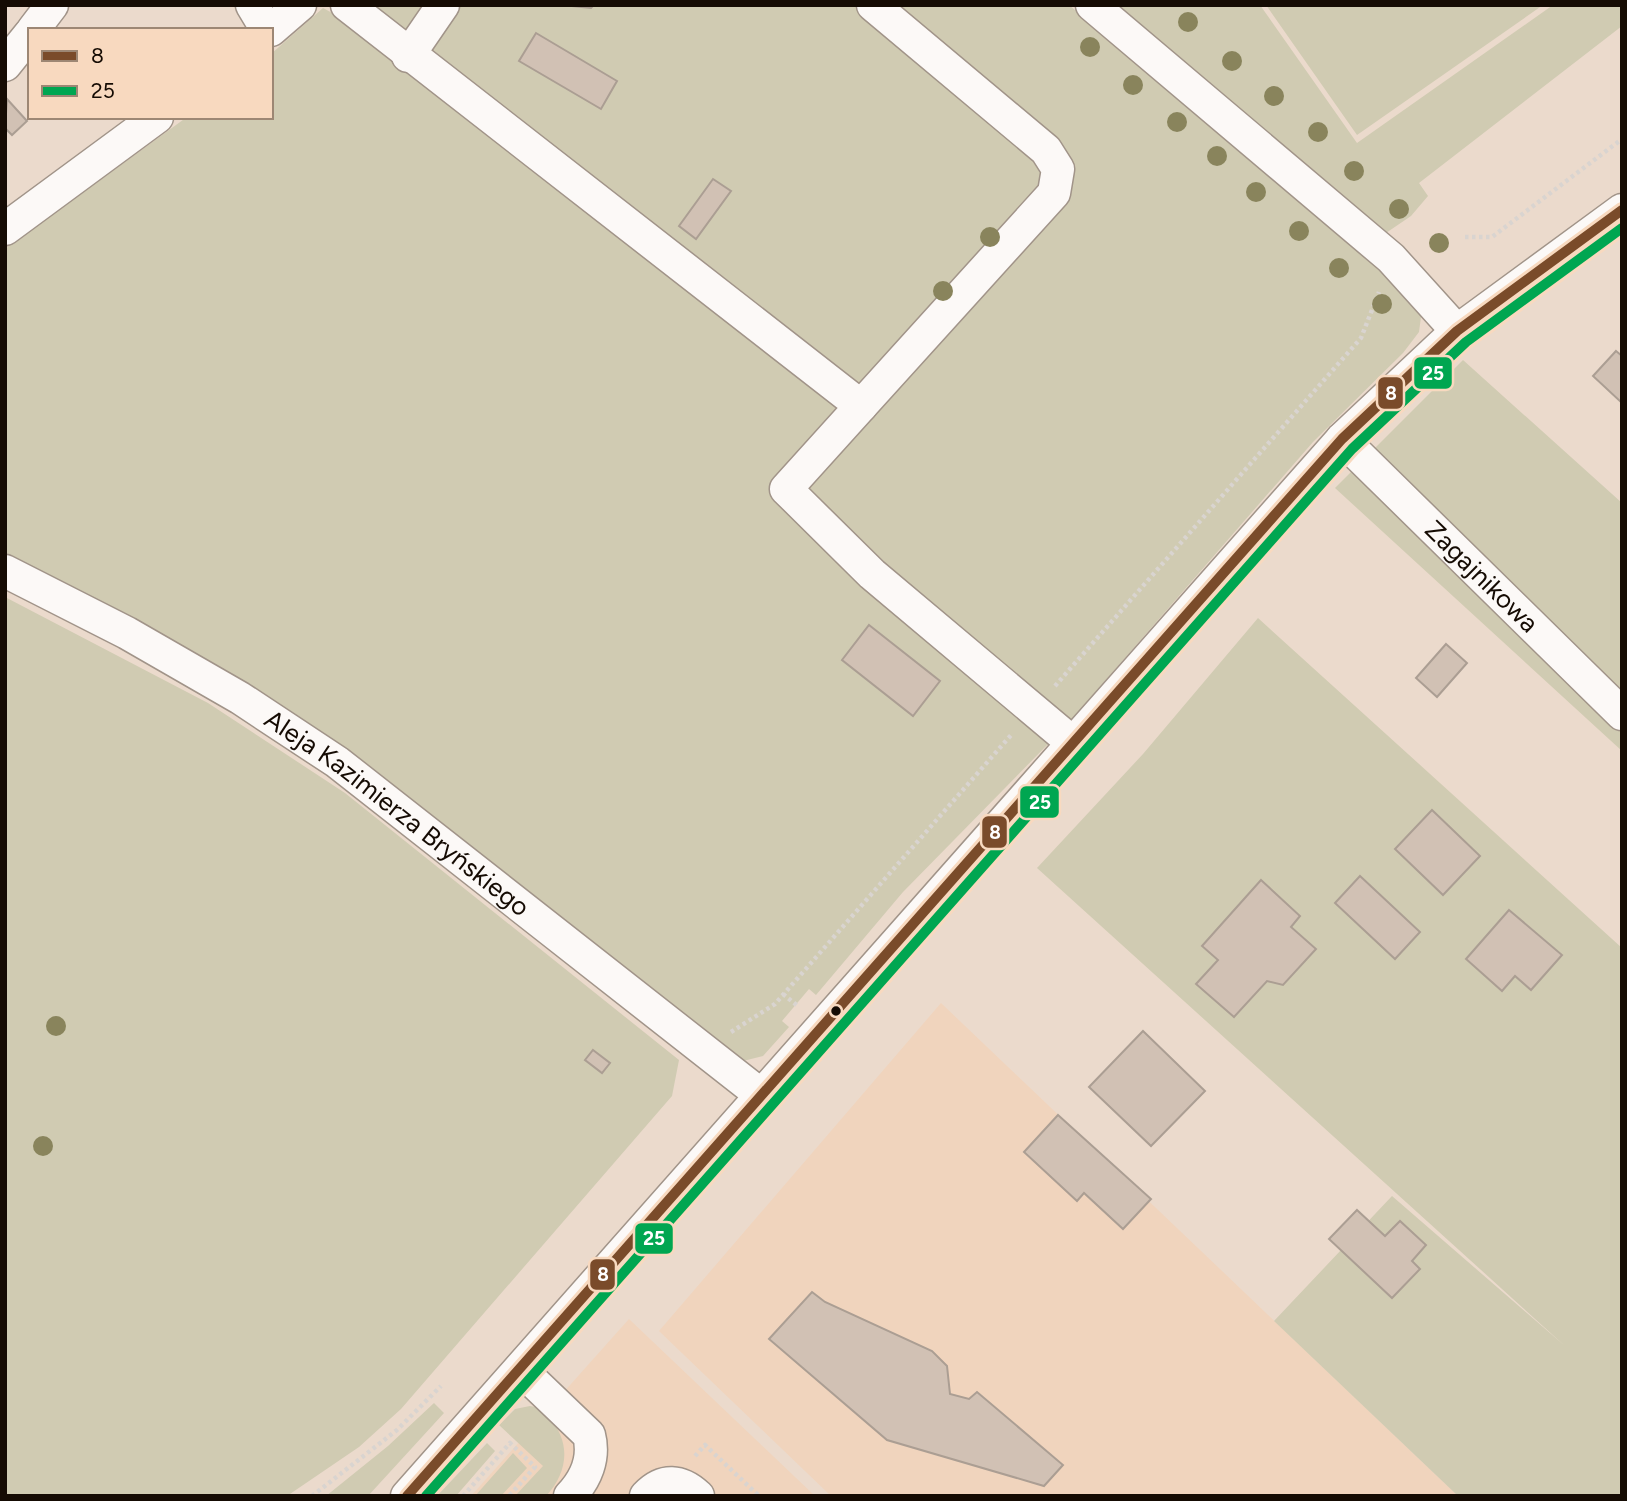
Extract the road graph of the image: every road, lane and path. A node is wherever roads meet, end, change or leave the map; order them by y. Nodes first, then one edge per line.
1 (52, 5) edge
2 (252, 5) edge
3 (300, 5) edge
4 (347, 5) edge
5 (443, 5) edge
6 (873, 5) edge
7 (1092, 5) edge
8 (34, 28) edge
9 (268, 28) edge
10 (271, 28) edge
11 (28, 36) edge
12 (408, 56) junction
13 (5, 65) edge
14 (154, 119) edge
15 (1622, 139) edge
16 (1622, 210) edge
17 (5, 229) edge
18 (1465, 237) dead end
19 (1391, 258) junction
20 (1457, 331) junction
21 (861, 406) junction
22 (1342, 439) junction
23 (5, 571) edge
24 (1034, 710) junction
25 (1622, 714) edge
26 (1073, 743) junction
27 (703, 1050) junction
28 (761, 1095) junction
29 (520, 1369) junction
30 (440, 1386) dead end
31 (574, 1494) edge
32 (650, 1494) edge
33 (312, 1496) edge
34 (407, 1496) edge
35 (463, 1496) edge
36 (509, 1496) edge
37 (698, 1496) edge

1 - 8 street
2 - 9 street
3 - 10 street
4 - 12 street
5 - 12 street
6 - 21 street
7 - 19 street
11 - 13 street
12 - 21 street
14 - 17 street
15 - 18 path
16 - 20 street
19 - 20 street
19 - 24 path
20 - 22 street
21 - 24 street
22 - 25 street, Zagajnikowa
22 - 26 street
23 - 27 street, Aleja Kazimierza Bryńskiego
24 - 26 street
24 - 27 path
26 - 28 street
27 - 28 street, Aleja Kazimierza Bryńskiego
28 - 29 street
29 - 31 street
29 - 34 street
30 - 33 path
32 - 37 street
35 - 36 path

